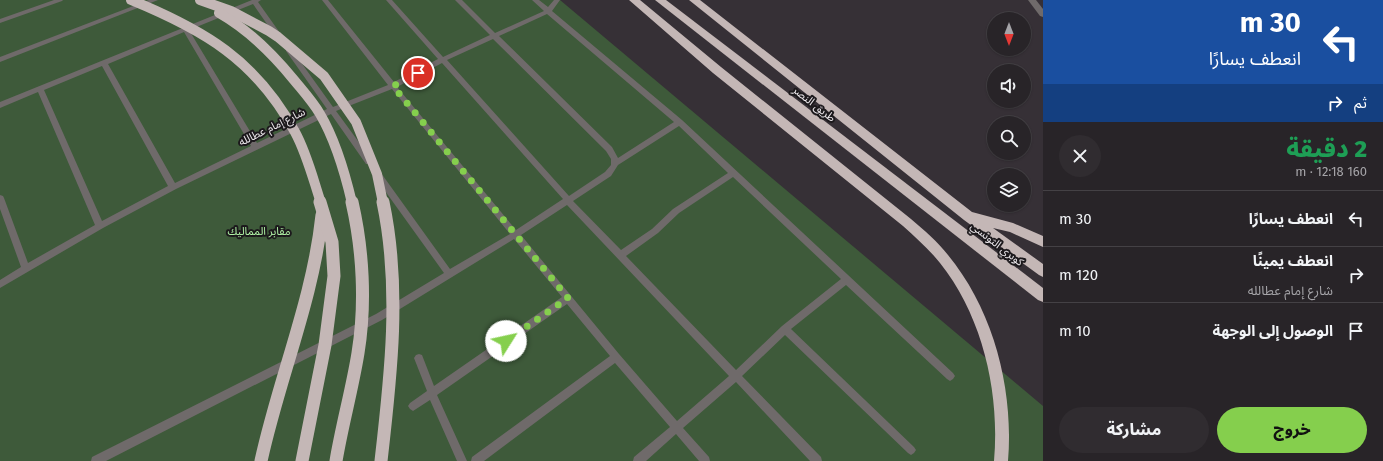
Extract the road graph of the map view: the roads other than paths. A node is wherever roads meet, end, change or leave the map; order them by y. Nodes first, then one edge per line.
1 (60, 0) edge
2 (131, 0) edge
3 (155, 0) edge
4 (195, 0) edge
5 (200, 0) edge
6 (325, 0) edge
7 (389, 0) edge
8 (458, 0) edge
9 (535, 0) edge
10 (557, 0) edge
11 (634, 0) edge
12 (660, 0) edge
13 (694, 0) edge
14 (1032, 0) edge
15 (256, 1) edge
16 (548, 11) junction
17 (1043, 14) edge
18 (0, 21) edge
19 (186, 30) junction
20 (495, 35) junction
21 (0, 60) edge
22 (442, 60) junction
23 (104, 63) junction
24 (393, 86) junction
25 (40, 89) junction
26 (0, 104) edge
27 (332, 110) junction
28 (679, 122) junction
29 (255, 147) junction
30 (616, 163) junction
31 (734, 173) junction
32 (173, 187) junction
33 (0, 198) edge
34 (568, 200) junction
35 (322, 210) junction
36 (968, 216) junction
37 (100, 226) junction
38 (954, 227) joint
39 (516, 234) junction
40 (1043, 242) edge
41 (621, 255) junction
42 (26, 269) junction
43 (1043, 271) edge
44 (449, 274) junction
45 (847, 279) junction
46 (0, 284) edge
47 (1043, 296) edge
48 (568, 298) junction
49 (785, 329) junction
50 (616, 357) junction
51 (419, 358) dead end
52 (736, 376) junction
53 (950, 376) dead end
54 (432, 393) junction
55 (413, 406) dead end
56 (676, 428) junction
57 (911, 450) dead end
58 (96, 461) edge
59 (260, 461) edge
60 (302, 461) edge
61 (336, 461) edge
62 (381, 461) edge
63 (462, 461) edge
64 (476, 461) edge
65 (638, 461) edge
66 (705, 461) edge
67 (817, 461) edge
68 (1000, 461) edge

1 - 18 lane
2 - 35 highway, bridge
3 - 21 lane
4 - 61 highway, bridge
5 - 62 highway, bridge
6 - 24 lane
7 - 22 lane
8 - 20 lane
9 - 16 lane
10 - 16 lane, شارع إمام عطالله
11 - 68 highway
12 - 38 highway, طريق النصر
13 - 36 highway, طريق النصر
14 - 17 street
15 - 19 lane
15 - 27 lane
16 - 20 lane, شارع إمام عطالله
16 - 28 lane
19 - 23 lane
19 - 29 lane
20 - 22 lane, شارع إمام عطالله
20 - 30 lane
22 - 24 lane, شارع إمام عطالله
22 - 34 lane
23 - 25 lane
23 - 32 lane
24 - 27 lane, شارع إمام عطالله
24 - 39 lane
25 - 26 lane
25 - 37 lane
27 - 29 lane, شارع إمام عطالله
27 - 44 lane
28 - 30 lane
28 - 31 lane
29 - 32 lane, شارع إمام عطالله
30 - 34 lane
31 - 41 lane
31 - 45 lane
32 - 37 lane, شارع إمام عطالله
33 - 42 lane
34 - 39 lane
34 - 41 lane
35 - 59 highway, bridge
35 - 60 highway, bridge
36 - 40 highway
36 - 43 highway, كوبري التونسي
37 - 42 lane, شارع إمام عطالله
38 - 47 highway, كوبري التونسي
39 - 44 lane
39 - 48 lane
41 - 52 lane
42 - 46 lane, شارع إمام عطالله
44 - 58 lane
45 - 49 lane
45 - 53 lane
48 - 50 lane
48 - 54 lane
49 - 52 lane
49 - 57 lane
50 - 56 lane
50 - 64 lane
51 - 54 lane
52 - 56 lane
52 - 67 lane
54 - 55 lane
54 - 63 lane
56 - 65 lane
56 - 66 lane

